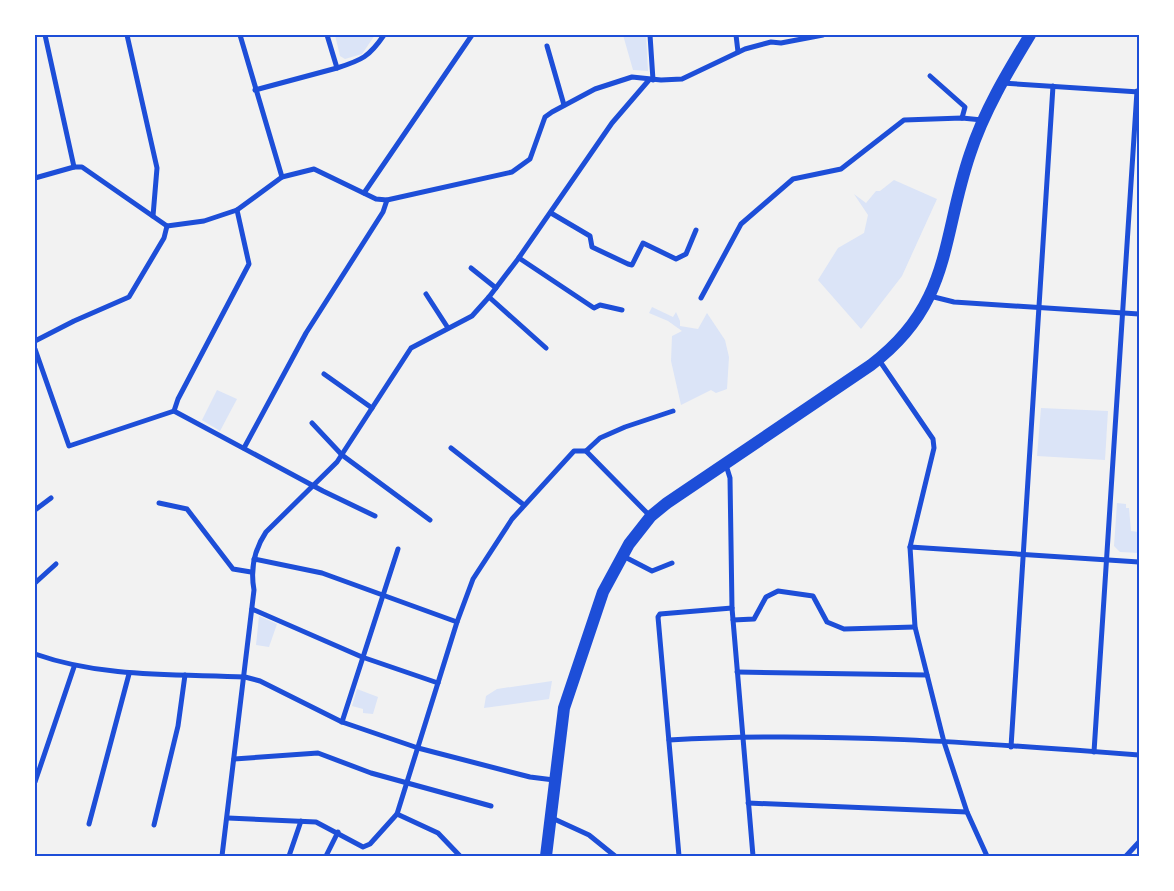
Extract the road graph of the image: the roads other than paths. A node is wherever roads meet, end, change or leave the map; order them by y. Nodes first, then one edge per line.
1 (45, 35) edge
2 (127, 35) edge
3 (240, 35) edge
4 (328, 35) edge
5 (384, 35) edge
6 (472, 35) edge
7 (650, 35) edge
8 (736, 35) edge
9 (773, 35) edge
10 (823, 35) edge
11 (1030, 35) edge
12 (771, 42) junction
13 (547, 46) dead end
14 (738, 52) junction
15 (337, 68) junction
16 (930, 76) dead end
17 (651, 80) junction
18 (1002, 83) junction
19 (1053, 86) junction
20 (255, 90) junction
21 (1138, 92) edge
22 (564, 105) junction
23 (962, 118) junction
24 (982, 120) junction
25 (74, 166) junction
26 (282, 177) junction
27 (35, 178) edge
28 (364, 193) junction
29 (387, 200) junction
30 (237, 210) junction
31 (551, 213) junction
32 (153, 216) junction
33 (167, 226) junction
34 (696, 230) dead end
35 (519, 258) junction
36 (471, 268) dead end
37 (496, 288) junction
38 (426, 294) dead end
39 (930, 296) junction
40 (489, 297) junction
41 (701, 298) dead end
42 (1039, 307) junction
43 (622, 310) dead end
44 (1121, 312) junction
45 (1139, 314) edge
46 (448, 328) junction
47 (35, 341) edge
48 (546, 348) dead end
49 (35, 349) edge
50 (878, 359) junction
51 (324, 374) dead end
52 (372, 408) junction
53 (174, 411) junction
54 (673, 411) dead end
55 (312, 424) dead end
56 (244, 448) junction
57 (452, 448) dead end
58 (586, 450) junction
59 (342, 454) junction
60 (725, 462) junction
61 (312, 486) junction
62 (51, 498) dead end
63 (160, 503) dead end
64 (524, 505) junction
65 (35, 510) edge
66 (375, 516) dead end
67 (651, 516) junction
68 (430, 520) dead end
69 (910, 547) junction
70 (398, 549) dead end
71 (1022, 554) junction
72 (622, 556) junction
73 (254, 559) junction
74 (1106, 560) junction
75 (1139, 562) edge
76 (56, 564) dead end
77 (672, 564) dead end
78 (251, 572) junction
79 (35, 583) edge
80 (381, 595) junction
81 (732, 608) junction
82 (252, 610) junction
83 (733, 620) junction
84 (457, 622) junction
85 (916, 627) junction
86 (35, 654) edge
87 (362, 657) junction
88 (74, 667) junction
89 (737, 672) junction
90 (129, 674) junction
91 (185, 675) junction
92 (927, 675) junction
93 (244, 677) junction
94 (438, 683) junction
95 (342, 722) junction
96 (742, 736) junction
97 (669, 740) junction
98 (944, 742) junction
99 (1011, 746) junction
100 (418, 748) junction
101 (1094, 752) junction
102 (1139, 755) edge
103 (234, 759) junction
104 (555, 780) junction
105 (35, 782) edge
106 (406, 783) junction
107 (748, 803) junction
108 (491, 806) dead end
109 (968, 812) junction
110 (397, 814) junction
111 (228, 818) junction
112 (551, 818) junction
113 (301, 821) junction
114 (89, 824) dead end
115 (154, 825) dead end
116 (338, 832) junction
117 (1139, 842) edge
118 (222, 856) edge
119 (288, 856) edge
120 (326, 856) edge
121 (460, 856) edge
122 (546, 856) edge
123 (616, 856) edge
124 (679, 856) edge
125 (753, 856) edge
126 (987, 856) edge
127 (1126, 856) edge

1 - 25 street
2 - 32 street
3 - 20 street
4 - 15 street
5 - 15 street
6 - 28 street
7 - 17 street
8 - 14 street
9 - 12 street
10 - 12 street
11 - 18 main road
12 - 14 street
13 - 22 street
14 - 17 street
15 - 20 street
16 - 23 street
17 - 22 street
17 - 31 street
18 - 19 street
18 - 24 main road
19 - 21 street
19 - 42 street
20 - 26 street
21 - 44 street
22 - 29 street
23 - 24 street
23 - 41 street
24 - 39 main road
25 - 27 street
25 - 32 street
26 - 28 street
26 - 30 street
28 - 29 street
29 - 56 street
30 - 33 street
30 - 53 street
31 - 34 street
31 - 35 street
32 - 33 street
33 - 47 street
35 - 37 street
35 - 43 street
36 - 37 street
37 - 40 street
38 - 46 street
39 - 42 street
39 - 50 main road
40 - 46 street
40 - 48 street
42 - 44 street
42 - 71 street
44 - 45 street
44 - 74 street
46 - 52 street
49 - 53 street
50 - 60 main road
50 - 69 street
51 - 52 street
52 - 59 street
53 - 56 street
54 - 58 street
55 - 59 street
56 - 61 street
57 - 64 street
58 - 64 street
58 - 67 street
59 - 61 street
59 - 68 street
60 - 67 main road
60 - 81 street
61 - 66 street
61 - 73 street
62 - 65 street
63 - 78 street
64 - 84 street
67 - 72 main road
69 - 71 street
69 - 85 street
70 - 80 street
71 - 74 street
71 - 99 street
72 - 77 street
72 - 104 main road
73 - 78 street
73 - 80 street
74 - 75 street
74 - 101 street
76 - 79 street
78 - 82 street
80 - 84 street
80 - 87 street
81 - 83 street
81 - 97 street
82 - 87 street
82 - 93 street
83 - 85 street
83 - 89 street
84 - 94 street
85 - 92 street
86 - 88 street
87 - 94 street
87 - 95 street
88 - 90 street
88 - 105 street
89 - 92 street
89 - 96 street
90 - 91 street
90 - 114 street
91 - 93 street
91 - 115 street
92 - 98 street
93 - 95 street
93 - 103 street
94 - 100 street
95 - 100 street
96 - 97 street
96 - 98 street
96 - 107 street
97 - 124 street
98 - 99 street
98 - 109 street
99 - 101 street
100 - 104 street
100 - 106 street
101 - 102 street
103 - 106 street
103 - 111 street
104 - 112 main road
106 - 108 street
106 - 110 street
107 - 109 street
107 - 125 street
109 - 126 street
110 - 116 street
110 - 121 street
111 - 113 street
111 - 118 street
112 - 122 main road
112 - 123 street
113 - 116 street
113 - 119 street
116 - 120 street
117 - 127 street

